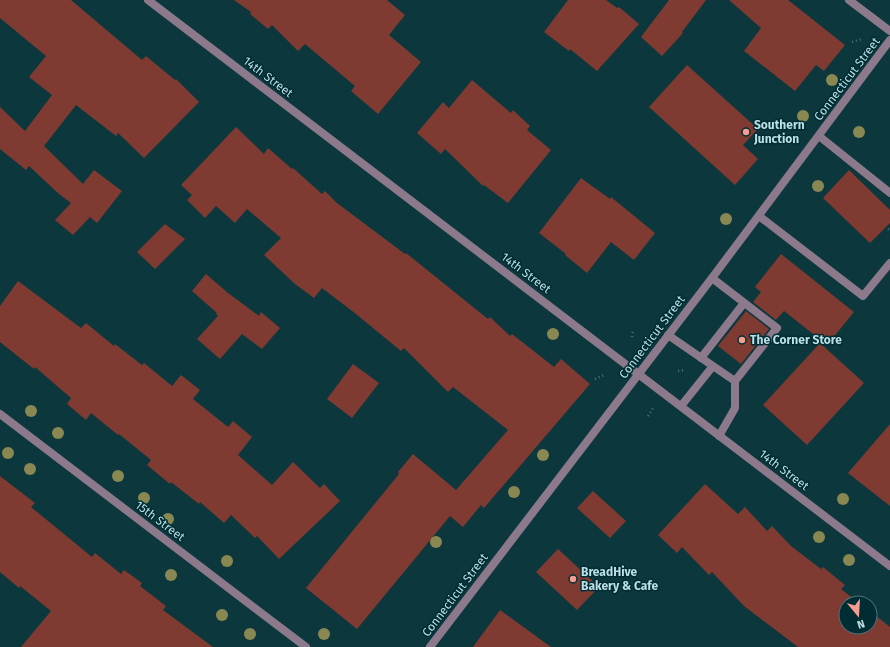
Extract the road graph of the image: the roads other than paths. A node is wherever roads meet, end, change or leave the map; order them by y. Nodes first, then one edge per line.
1 (148, 0) edge
2 (849, 0) edge
3 (890, 31) edge
4 (890, 40) edge
5 (819, 136) junction
6 (890, 193) edge
7 (759, 216) junction
8 (890, 262) edge
9 (712, 278) junction
10 (744, 303) junction
11 (668, 335) junction
12 (701, 358) junction
13 (713, 366) junction
14 (639, 374) junction
15 (735, 381) junction
16 (681, 406) junction
17 (0, 414) edge
18 (719, 436) junction
19 (890, 566) edge
20 (306, 647) edge
21 (430, 647) edge

1 - 14 street, 14th Street
2 - 3 street
4 - 5 street, Connecticut Street
5 - 6 street
5 - 7 street, Connecticut Street
7 - 8 street
7 - 9 street, Connecticut Street
9 - 10 street
9 - 11 street, Connecticut Street
10 - 12 street
10 - 15 street
11 - 12 street
11 - 14 street, Connecticut Street
12 - 13 street
13 - 15 street
13 - 16 street
14 - 16 street, 14th Street
14 - 21 street, Connecticut Street
15 - 18 street
16 - 18 street, 14th Street
17 - 20 street, 15th Street
18 - 19 street, 14th Street

